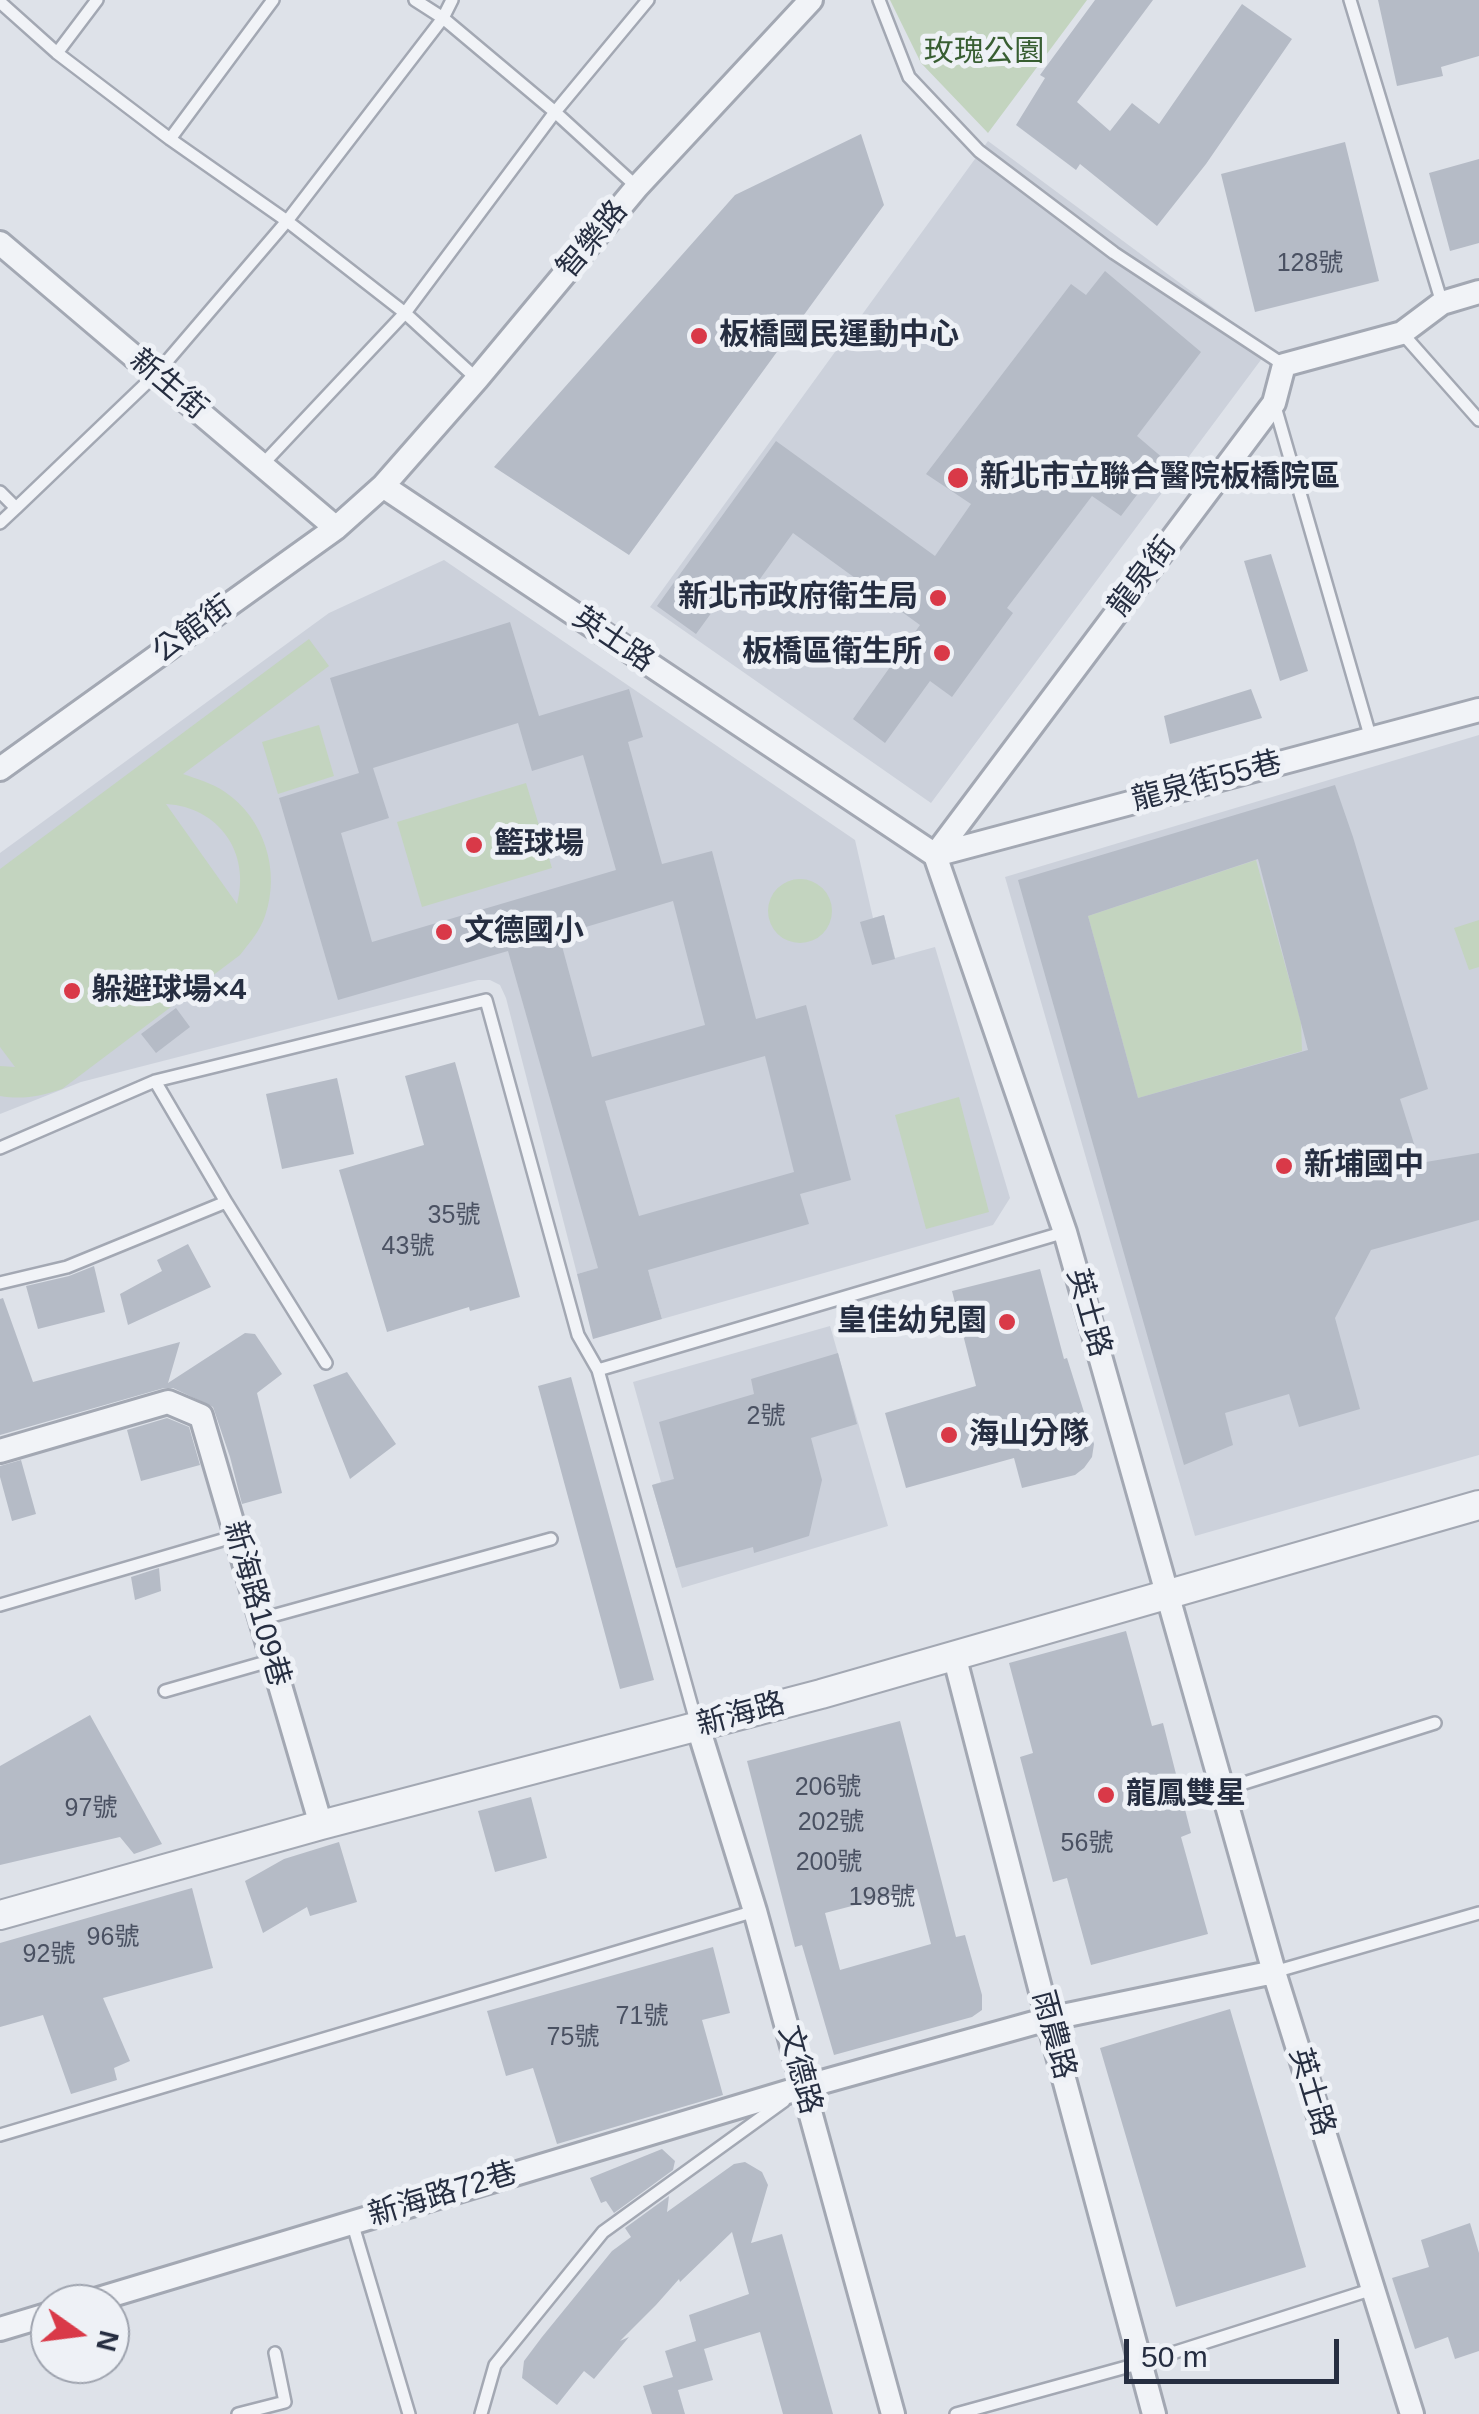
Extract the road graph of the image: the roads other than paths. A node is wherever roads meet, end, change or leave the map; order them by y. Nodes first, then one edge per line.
1 (97, 0) edge
2 (273, 0) edge
3 (415, 0) edge
4 (452, 0) edge
5 (648, 0) edge
6 (810, 0) edge
7 (879, 0) edge
8 (1350, 0) edge
9 (0, 2) edge
10 (443, 18) junction
11 (57, 54) junction
12 (555, 112) junction
13 (170, 140) junction
14 (638, 186) junction
15 (287, 220) junction
16 (0, 244) edge
17 (1479, 292) edge
18 (1442, 302) junction
19 (405, 314) junction
20 (1402, 333) junction
21 (1284, 365) junction
22 (156, 374) junction
23 (477, 379) junction
24 (1274, 402) junction
25 (1479, 420) edge
26 (262, 465) junction
27 (382, 486) junction
28 (0, 492) edge
29 (16, 508) junction
30 (0, 523) edge
31 (336, 528) junction
32 (1479, 710) edge
33 (1372, 739) junction
34 (0, 769) edge
35 (935, 855) junction
36 (154, 1082) junction
37 (0, 1148) edge
38 (226, 1202) junction
39 (1065, 1232) junction
40 (0, 1283) edge
41 (326, 1363) dead end
42 (598, 1370) junction
43 (0, 1451) edge
44 (1479, 1505) edge
45 (237, 1536) junction
46 (551, 1538) dead end
47 (1167, 1593) junction
48 (0, 1605) edge
49 (261, 1619) junction
50 (954, 1655) junction
51 (273, 1660) junction
52 (165, 1691) dead end
53 (1435, 1723) dead end
54 (698, 1727) junction
55 (1222, 1790) junction
56 (321, 1826) junction
57 (756, 1911) junction
58 (1479, 1913) edge
59 (0, 1914) edge
60 (1274, 1972) junction
61 (1048, 2019) junction
62 (804, 2087) junction
63 (0, 2134) edge
64 (352, 2222) junction
65 (130, 2289) edge
66 (1373, 2290) junction
67 (30, 2320) edge
68 (0, 2328) edge
69 (275, 2352) dead end
70 (1141, 2363) junction
71 (238, 2414) edge
72 (409, 2414) edge
73 (480, 2414) edge
74 (893, 2414) edge
75 (956, 2414) edge
76 (1154, 2414) edge
77 (1412, 2414) edge

1 - 11 lane
2 - 13 lane
3 - 10 lane
4 - 10 lane
5 - 12 lane
6 - 14 street, 智樂路
7 - 21 lane
8 - 18 lane
9 - 11 lane
10 - 12 lane
10 - 15 lane
11 - 13 lane
12 - 14 lane
12 - 19 lane
13 - 15 lane
14 - 23 street, 智樂路
15 - 19 lane
15 - 22 lane
16 - 22 street, 新生街
17 - 18 street
18 - 20 street
19 - 23 lane
19 - 26 lane
20 - 21 street
20 - 25 lane
21 - 24 street, 龍泉街
22 - 26 street, 新生街
22 - 29 lane
23 - 27 street, 智樂路
24 - 33 lane
24 - 35 street, 龍泉街
26 - 31 street, 新生街
27 - 31 street, 公館街
27 - 35 street, 英士路
28 - 29 lane
29 - 30 lane
31 - 34 street, 公館街
32 - 33 street, 龍泉街55巷
33 - 35 street, 龍泉街55巷
35 - 39 street, 英士路
36 - 37 lane
36 - 38 lane
36 - 42 lane
38 - 40 lane
38 - 41 lane
39 - 42 lane
39 - 47 street, 英士路
42 - 54 lane
43 - 45 street, 新海路109巷
44 - 47 street, 新海路
45 - 48 lane
45 - 49 street, 新海路109巷
46 - 49 lane
47 - 50 street, 新海路
47 - 55 street, 英士路
49 - 51 street, 新海路109巷
50 - 54 street, 新海路
50 - 61 street, 雨農路
51 - 52 lane
51 - 56 street, 新海路109巷
53 - 55 lane
54 - 56 street, 新海路
54 - 57 street, 文德路
55 - 60 street, 英士路
56 - 59 street, 新海路
57 - 62 street, 文德路
57 - 63 lane
58 - 60 lane
60 - 61 street, 新海路72巷
60 - 66 street, 英士路
61 - 62 street, 新海路72巷
61 - 70 street, 雨農路
62 - 64 street, 新海路72巷
62 - 73 lane
62 - 74 street, 文德路
64 - 65 street, 新海路72巷
64 - 72 lane
66 - 70 lane
66 - 77 street, 英士路
67 - 68 street
69 - 71 lane
70 - 75 lane
70 - 76 street, 雨農路

